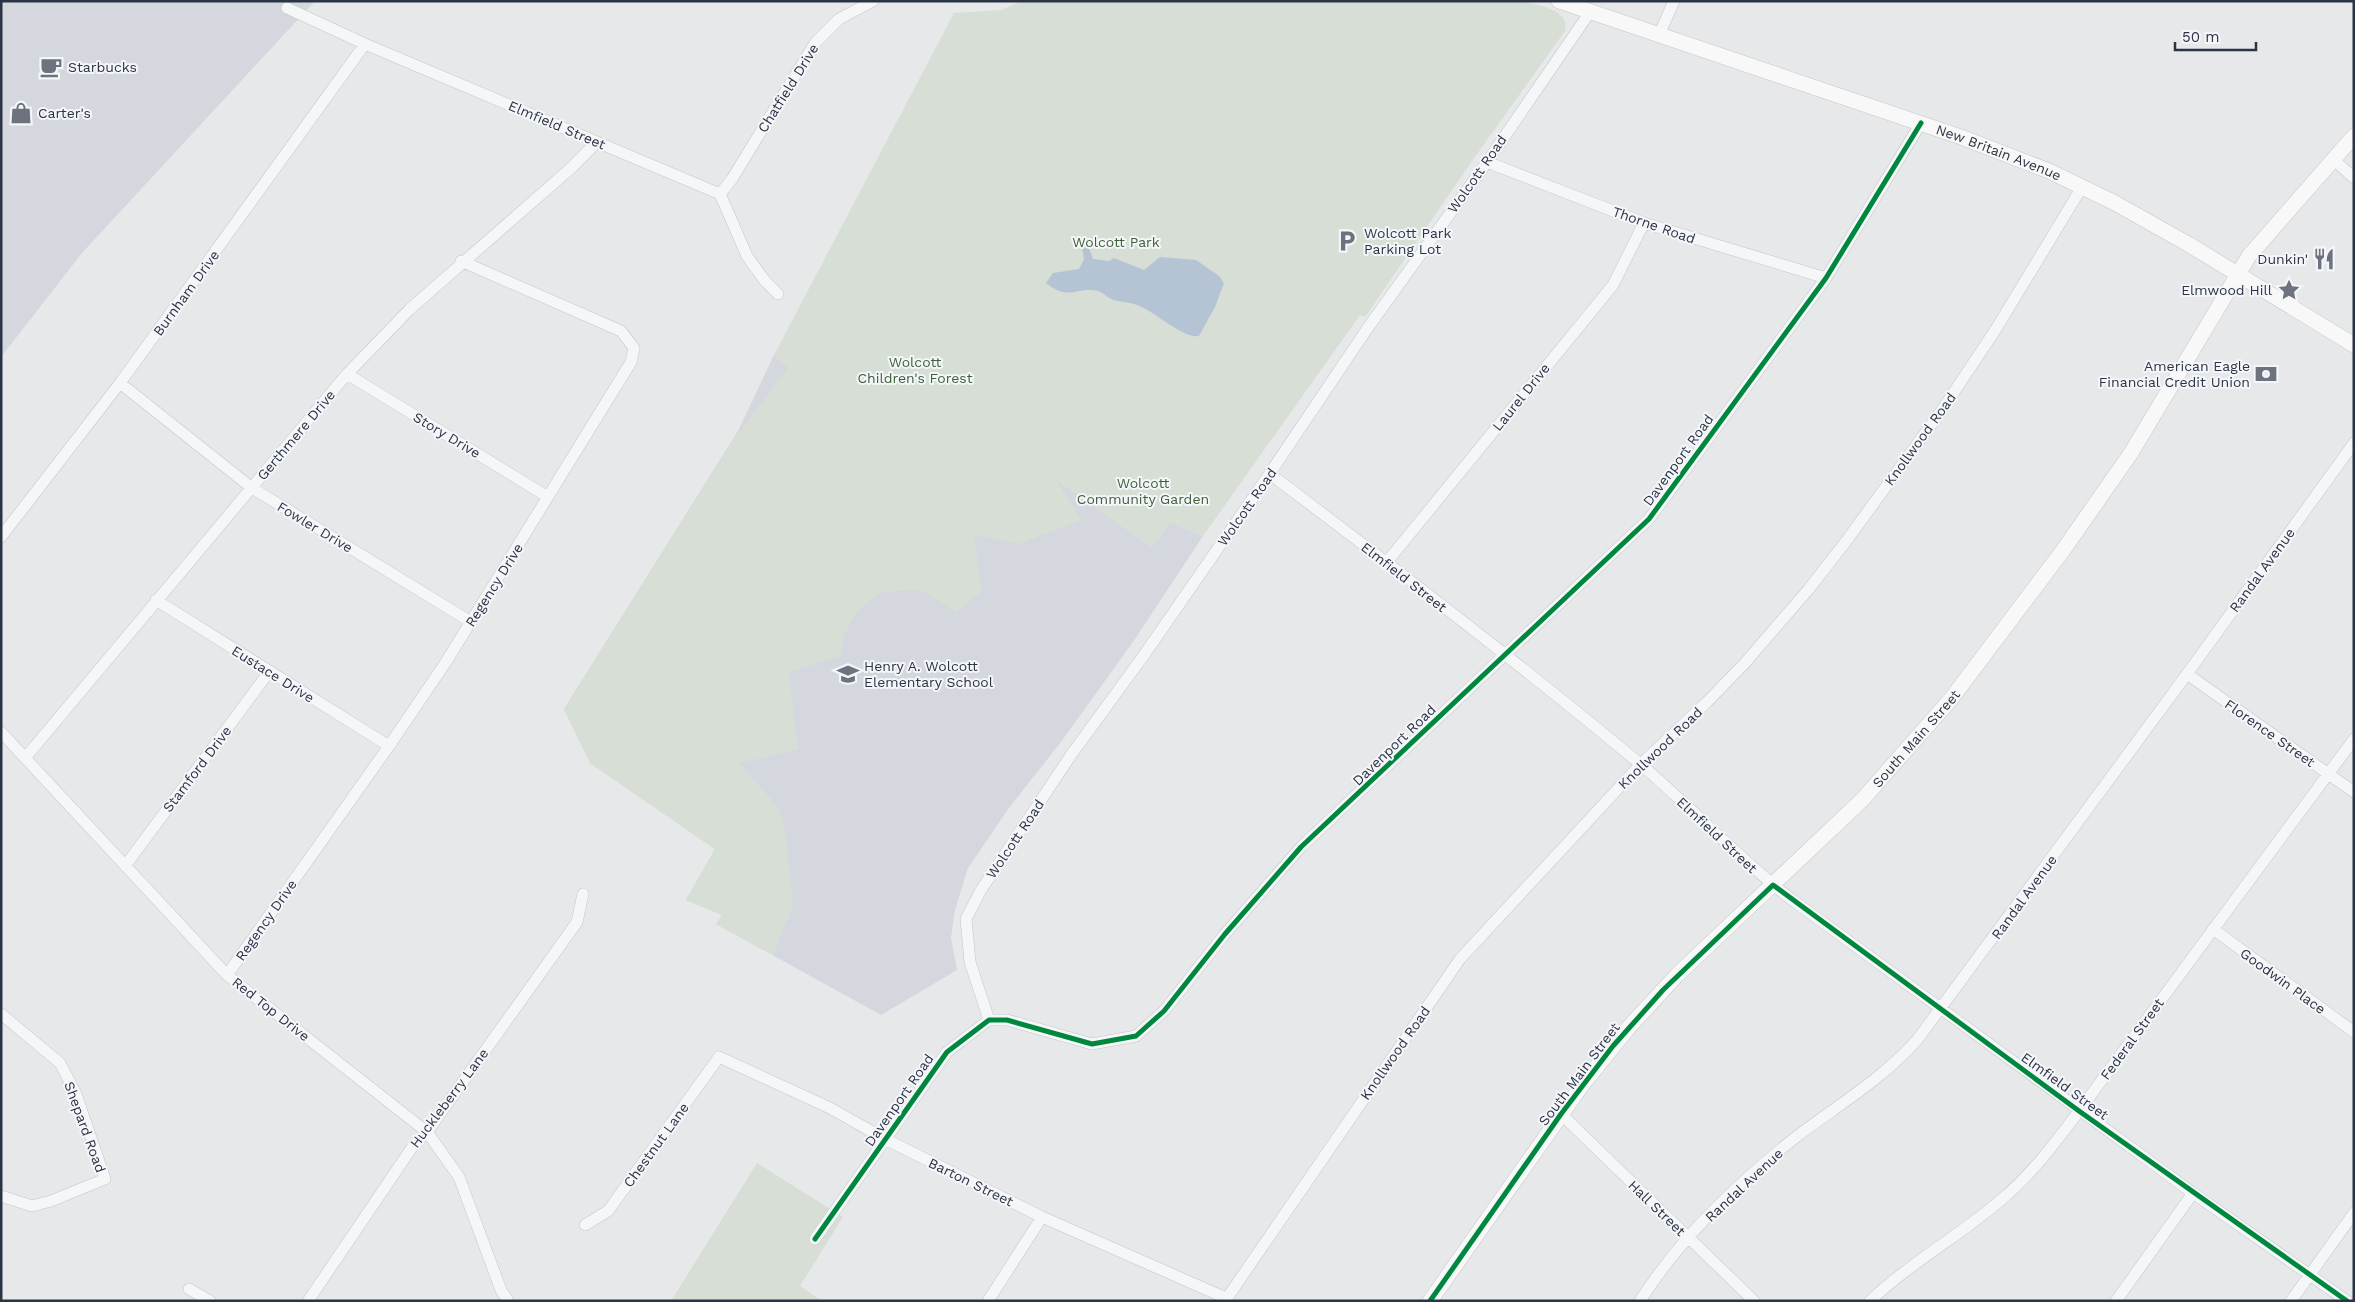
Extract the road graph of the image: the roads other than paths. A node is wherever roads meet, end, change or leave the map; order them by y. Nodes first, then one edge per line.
1 (873, 1) edge
2 (1559, 1) edge
3 (1674, 1) edge
4 (287, 8) dead end
5 (1590, 12) junction
6 (1659, 35) junction
7 (365, 44) junction
8 (1921, 123) junction
9 (2354, 136) edge
10 (597, 142) junction
11 (2333, 160) junction
12 (1487, 162) junction
13 (2354, 178) edge
14 (2082, 187) junction
15 (720, 194) junction
16 (1644, 223) junction
17 (462, 261) junction
18 (2238, 274) junction
19 (1826, 278) junction
20 (778, 294) dead end
21 (2354, 346) edge
22 (347, 374) junction
23 (120, 383) junction
24 (2354, 443) edge
25 (1270, 474) junction
26 (252, 488) junction
27 (548, 497) junction
28 (1, 537) edge
29 (1386, 563) junction
30 (156, 600) junction
31 (471, 622) junction
32 (1504, 655) junction
33 (269, 672) junction
34 (2187, 674) junction
35 (1, 732) edge
36 (2354, 738) edge
37 (389, 746) junction
38 (25, 758) junction
39 (1640, 765) junction
40 (2328, 774) junction
41 (2354, 792) edge
42 (125, 866) junction
43 (1773, 886) junction
44 (583, 894) dead end
45 (2213, 929) junction
46 (227, 975) junction
47 (1941, 1009) junction
48 (1, 1014) edge
49 (989, 1020) junction
50 (2354, 1032) edge
51 (719, 1057) joint
52 (2079, 1111) junction
53 (1561, 1114) junction
54 (427, 1132) junction
55 (885, 1139) junction
56 (2193, 1193) junction
57 (1, 1196) edge
58 (2354, 1213) edge
59 (1042, 1217) junction
60 (585, 1226) dead end
61 (1688, 1238) junction
62 (815, 1239) dead end
63 (2310, 1274) junction
64 (189, 1289) dead end
65 (1226, 1299) edge
66 (210, 1301) edge
67 (308, 1301) edge
68 (508, 1301) edge
69 (988, 1301) edge
70 (1430, 1301) edge
71 (1640, 1301) edge
72 (1754, 1301) edge
73 (1870, 1301) edge
74 (2116, 1301) edge
75 (2291, 1301) edge
76 (2347, 1301) edge

1 - 15 street, Chatfield Drive
2 - 5 street, New Britain Avenue
3 - 6 street
4 - 7 street, Elmfield Street
5 - 6 street, New Britain Avenue
5 - 12 street, Wolcott Road
6 - 8 street, New Britain Avenue
7 - 10 street, Elmfield Street
7 - 23 street, Burnham Drive
8 - 14 street, New Britain Avenue
8 - 19 street, Davenport Road
9 - 11 street, South Main Street
10 - 15 street, Elmfield Street
10 - 17 street, Gerthmere Drive
11 - 13 street
11 - 18 street, South Main Street
12 - 16 street, Thorne Road
12 - 25 street, Wolcott Road
14 - 18 street, New Britain Avenue
14 - 39 street, Knollwood Road
15 - 20 street
16 - 19 street, Thorne Road
16 - 29 street, Laurel Drive
17 - 22 street, Gerthmere Drive
17 - 27 street, Regency Drive
18 - 21 street, New Britain Avenue
18 - 43 street, South Main Street
19 - 32 street, Davenport Road
22 - 26 street, Gerthmere Drive
22 - 27 street, Story Drive
23 - 26 street, Fowler Drive
23 - 28 street, Burnham Drive
24 - 34 street, Randal Avenue
25 - 29 street, Elmfield Street
25 - 49 street, Wolcott Road
26 - 30 street, Gerthmere Drive
26 - 31 street, Fowler Drive
27 - 31 street, Regency Drive
29 - 32 street, Elmfield Street
30 - 33 street, Eustace Drive
30 - 38 street, Gerthmere Drive
31 - 37 street, Regency Drive
32 - 39 street, Elmfield Street
32 - 49 street, Davenport Road
33 - 37 street, Eustace Drive
33 - 42 street, Stamford Drive
34 - 40 street, Florence Street
34 - 47 street, Randal Avenue
35 - 38 street, Red Top Drive
36 - 40 street, Federal Street
37 - 46 street, Regency Drive
38 - 42 street, Red Top Drive
39 - 43 street, Elmfield Street
39 - 65 street, Knollwood Road
40 - 41 street, Florence Street
40 - 45 street, Federal Street
42 - 46 street, Red Top Drive
43 - 47 street, Elmfield Street
43 - 53 street, South Main Street
44 - 54 street, Huckleberry Lane
45 - 50 street, Goodwin Place
45 - 52 street, Federal Street
46 - 54 street, Red Top Drive
47 - 52 street, Elmfield Street
47 - 61 street, Randal Avenue
48 - 57 street, Shepard Road
49 - 55 street, Davenport Road
51 - 55 street, Barton Street
51 - 60 street, Chestnut Lane
52 - 56 street, Elmfield Street
52 - 73 street, Federal Street
53 - 61 street, Hall Street
53 - 70 street, South Main Street
54 - 67 street, Huckleberry Lane
54 - 68 street, Red Top Drive
55 - 59 street, Barton Street
55 - 62 street, Davenport Road
56 - 63 street, Elmfield Street
56 - 74 street
58 - 63 street
59 - 65 street, Barton Street
59 - 69 street
61 - 71 street, Randal Avenue
61 - 72 street, Hall Street
63 - 75 street
63 - 76 street, Elmfield Street
64 - 66 street

